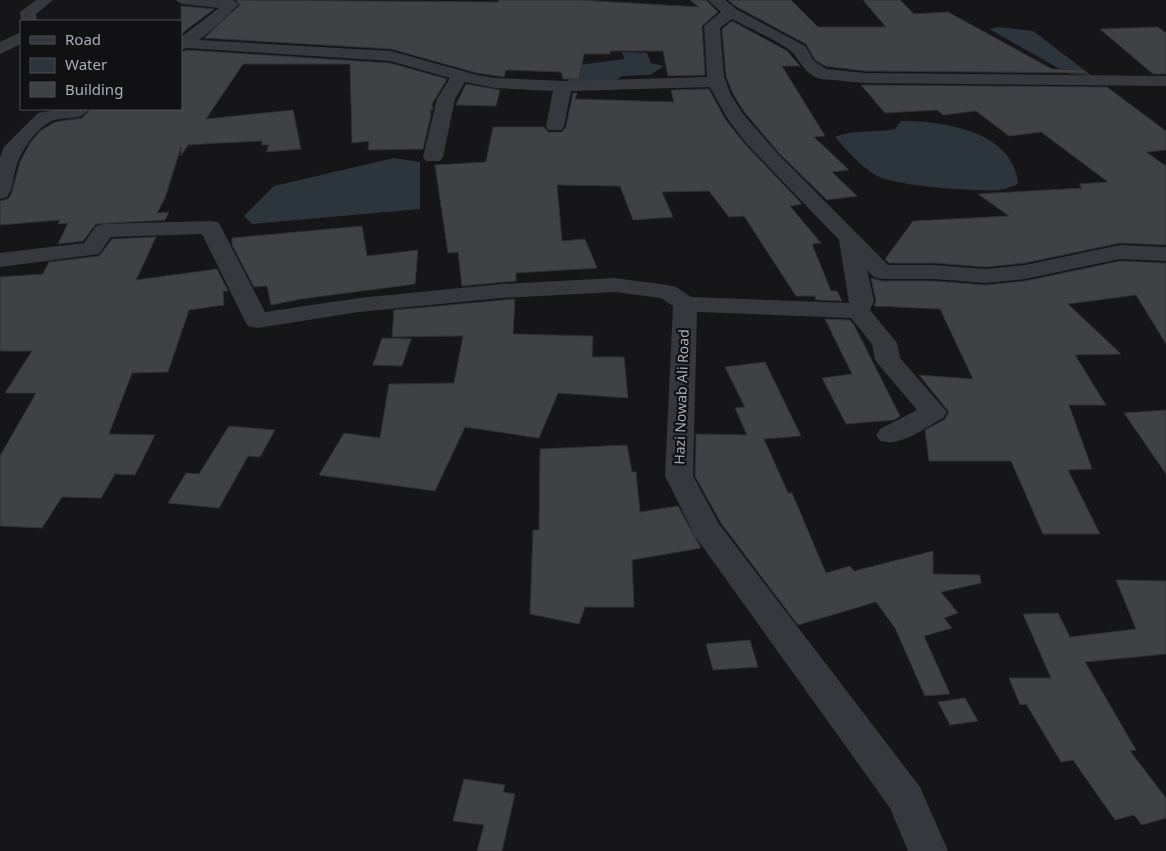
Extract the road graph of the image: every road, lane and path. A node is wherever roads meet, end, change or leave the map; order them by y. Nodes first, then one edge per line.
1 (46, 0) edge
2 (182, 0) edge
3 (715, 0) edge
4 (233, 2) edge
5 (731, 12) junction
6 (29, 20) edge
7 (20, 38) edge
8 (182, 44) edge
9 (0, 49) edge
10 (460, 76) junction
11 (716, 82) junction
12 (1163, 82) edge
13 (563, 86) junction
14 (78, 110) edge
15 (555, 126) dead end
16 (433, 157) dead end
17 (0, 192) edge
18 (849, 237) junction
19 (1166, 254) edge
20 (0, 260) edge
21 (685, 304) junction
22 (858, 311) junction
23 (890, 435) dead end
24 (928, 851) edge

1 - 6 street
2 - 4 street
3 - 5 street
4 - 8 street
5 - 11 street
5 - 12 street
7 - 9 street
8 - 10 street
10 - 13 street
10 - 16 street
11 - 13 street
11 - 18 street
13 - 15 street
14 - 17 street
18 - 19 street
18 - 22 street
20 - 21 street
21 - 22 street
21 - 24 street, Hazi Nowab Ali Road
22 - 23 street

